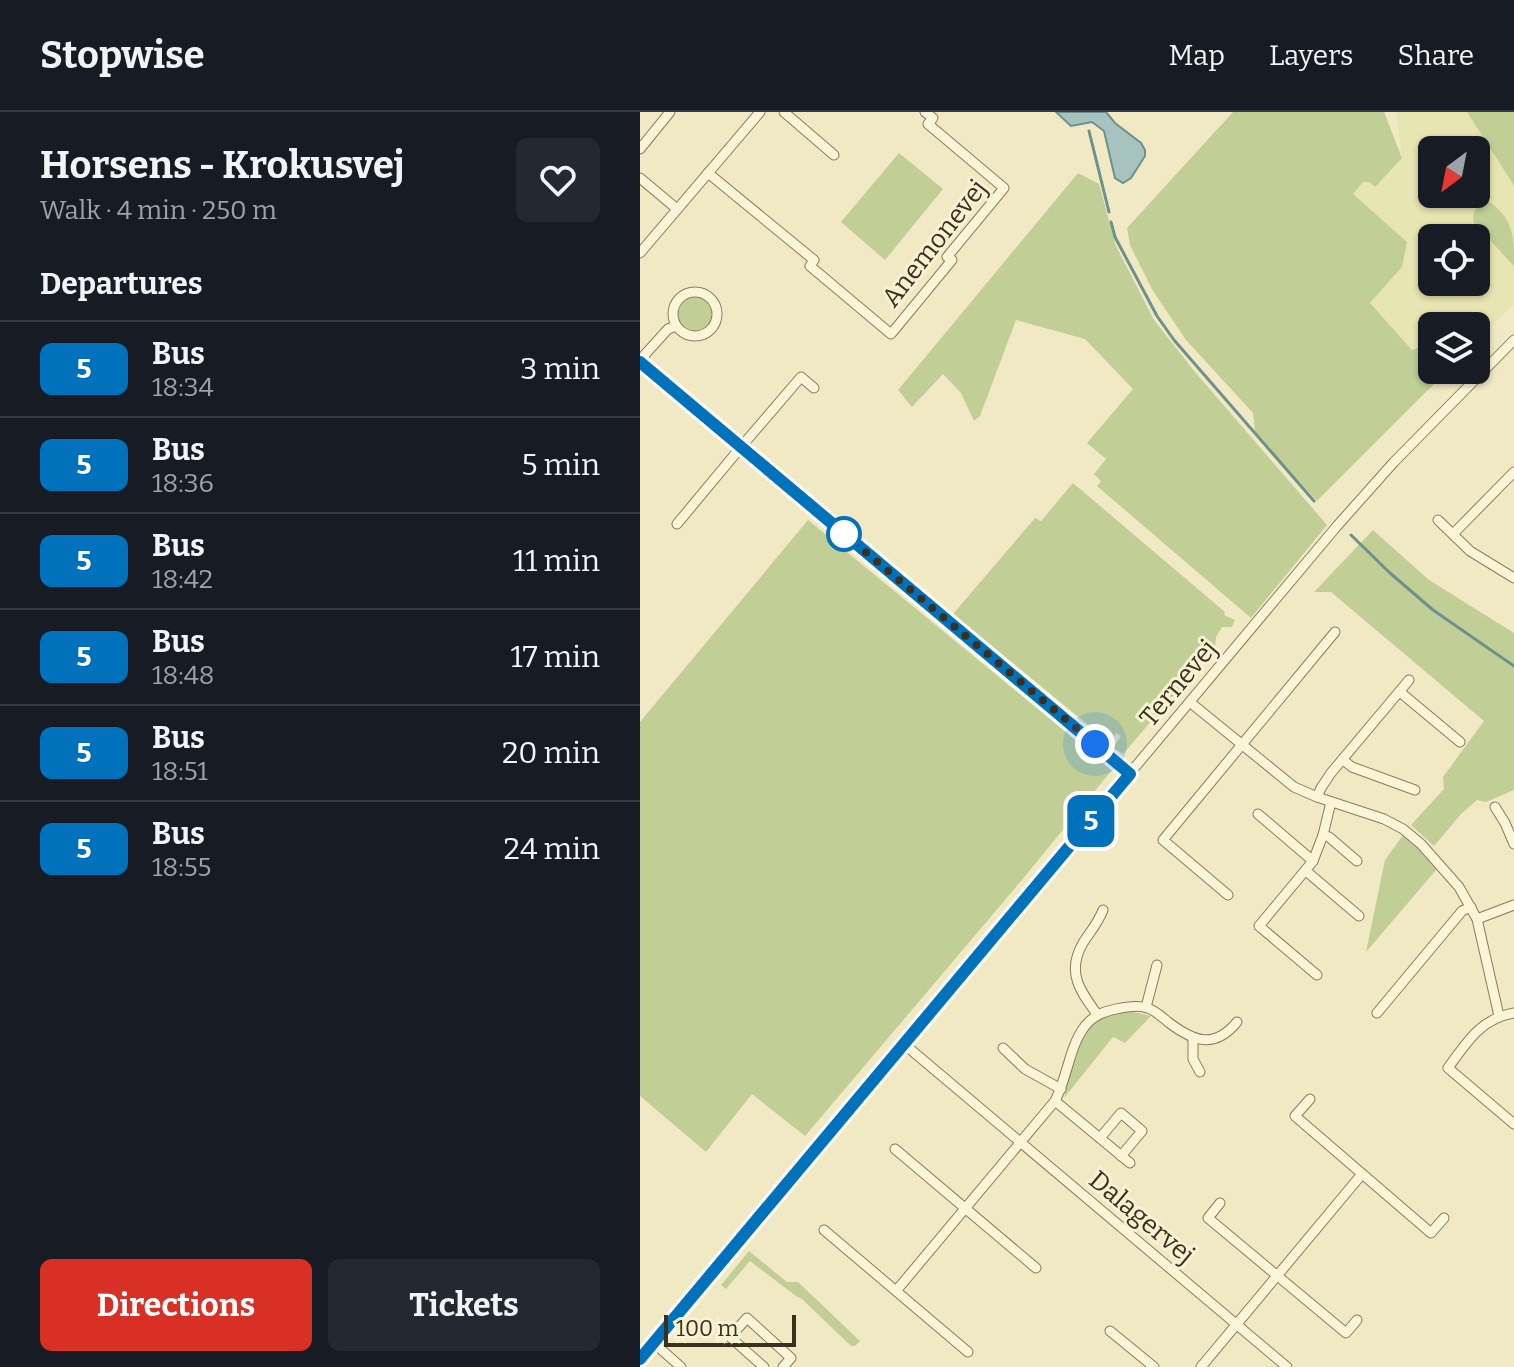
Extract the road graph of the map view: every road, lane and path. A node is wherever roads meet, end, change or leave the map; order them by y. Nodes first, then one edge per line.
1 (652, 112) edge
2 (670, 112) edge
3 (760, 112) edge
4 (784, 112) edge
5 (925, 112) edge
6 (663, 121) junction
7 (640, 149) edge
8 (834, 155) dead end
9 (708, 173) junction
10 (640, 178) edge
11 (677, 209) junction
12 (640, 253) edge
13 (676, 326) junction
14 (1514, 340) edge
15 (640, 361) edge
16 (814, 388) dead end
17 (741, 447) junction
18 (1514, 472) edge
19 (1438, 520) dead end
20 (677, 524) dead end
21 (1453, 534) junction
22 (1514, 578) edge
23 (1335, 632) dead end
24 (1409, 680) dead end
25 (1400, 692) junction
26 (1191, 703) junction
27 (1460, 742) dead end
28 (1242, 745) junction
29 (1343, 760) junction
30 (1130, 774) junction
31 (1415, 790) dead end
32 (1317, 797) junction
33 (1331, 802) junction
34 (1495, 807) dead end
35 (1258, 814) dead end
36 (1323, 835) junction
37 (1514, 844) edge
38 (1313, 861) junction
39 (1357, 861) dead end
40 (1306, 871) junction
41 (1228, 895) dead end
42 (1514, 905) edge
43 (1471, 907) junction
44 (1103, 910) dead end
45 (1359, 916) dead end
46 (1477, 919) junction
47 (1157, 965) dead end
48 (1317, 975) dead end
49 (1146, 1007) junction
50 (1377, 1013) dead end
51 (1514, 1013) edge
52 (1097, 1014) junction
53 (1499, 1016) junction
54 (1237, 1022) dead end
55 (1193, 1038) junction
56 (904, 1044) junction
57 (1003, 1048) dead end
58 (1200, 1072) dead end
59 (1061, 1089) junction
60 (1310, 1099) dead end
61 (1055, 1101) junction
62 (1514, 1124) edge
63 (1100, 1138) junction
64 (1020, 1143) junction
65 (895, 1149) dead end
66 (1121, 1156) junction
67 (1130, 1163) dead end
68 (1362, 1174) junction
69 (1220, 1203) dead end
70 (965, 1208) junction
71 (1444, 1218) dead end
72 (824, 1230) dead end
73 (1036, 1268) dead end
74 (1277, 1276) junction
75 (896, 1291) junction
76 (1357, 1320) dead end
77 (1236, 1324) junction
78 (1110, 1331) dead end
79 (654, 1343) junction
80 (968, 1352) dead end
81 (640, 1358) edge
82 (681, 1367) edge
83 (764, 1367) edge
84 (783, 1367) edge
85 (1154, 1367) edge
86 (1201, 1367) edge
87 (1287, 1367) edge

1 - 6 street
2 - 6 street
3 - 9 street
4 - 8 street
5 - 9 street, Anemonevej
6 - 7 street
9 - 11 street
10 - 11 street
11 - 12 street
13 - 13 street
13 - 15 street
14 - 26 street, Ternevej
15 - 17 street
16 - 17 street
17 - 20 street
17 - 30 street
18 - 21 street
19 - 21 street
21 - 22 street
23 - 28 street
24 - 25 street
25 - 27 street
25 - 29 street
26 - 28 street
26 - 30 street, Ternevej
28 - 32 street
28 - 41 street
29 - 31 street
29 - 32 street
30 - 56 street, Ternevej
32 - 33 street
33 - 36 street
33 - 43 street
34 - 37 street
35 - 38 street
36 - 38 street
36 - 39 street
38 - 40 street
40 - 45 street
40 - 48 street
42 - 46 street
43 - 46 street
43 - 50 street
44 - 52 street
46 - 53 street
47 - 49 street
49 - 52 street
49 - 55 street
51 - 53 street
52 - 59 street
53 - 62 street
54 - 55 street
55 - 58 street
56 - 64 street, Dalagervej
56 - 79 street, Ternevej
57 - 59 street
59 - 61 street
60 - 68 street
61 - 63 street, Dalagervej
61 - 64 street
63 - 66 street, Dalagervej
63 - 66 street, Dalagervej
64 - 70 street
64 - 77 street, Dalagervej
65 - 70 street
66 - 67 street, Dalagervej
68 - 71 street
68 - 74 street
69 - 74 street, Dalagervej
70 - 73 street
70 - 75 street
72 - 75 street
74 - 76 street, Dalagervej
74 - 77 street
75 - 80 street
77 - 86 street
77 - 87 street, Dalagervej
78 - 85 street
79 - 81 street, Ternevej
79 - 82 street
83 - 84 street

